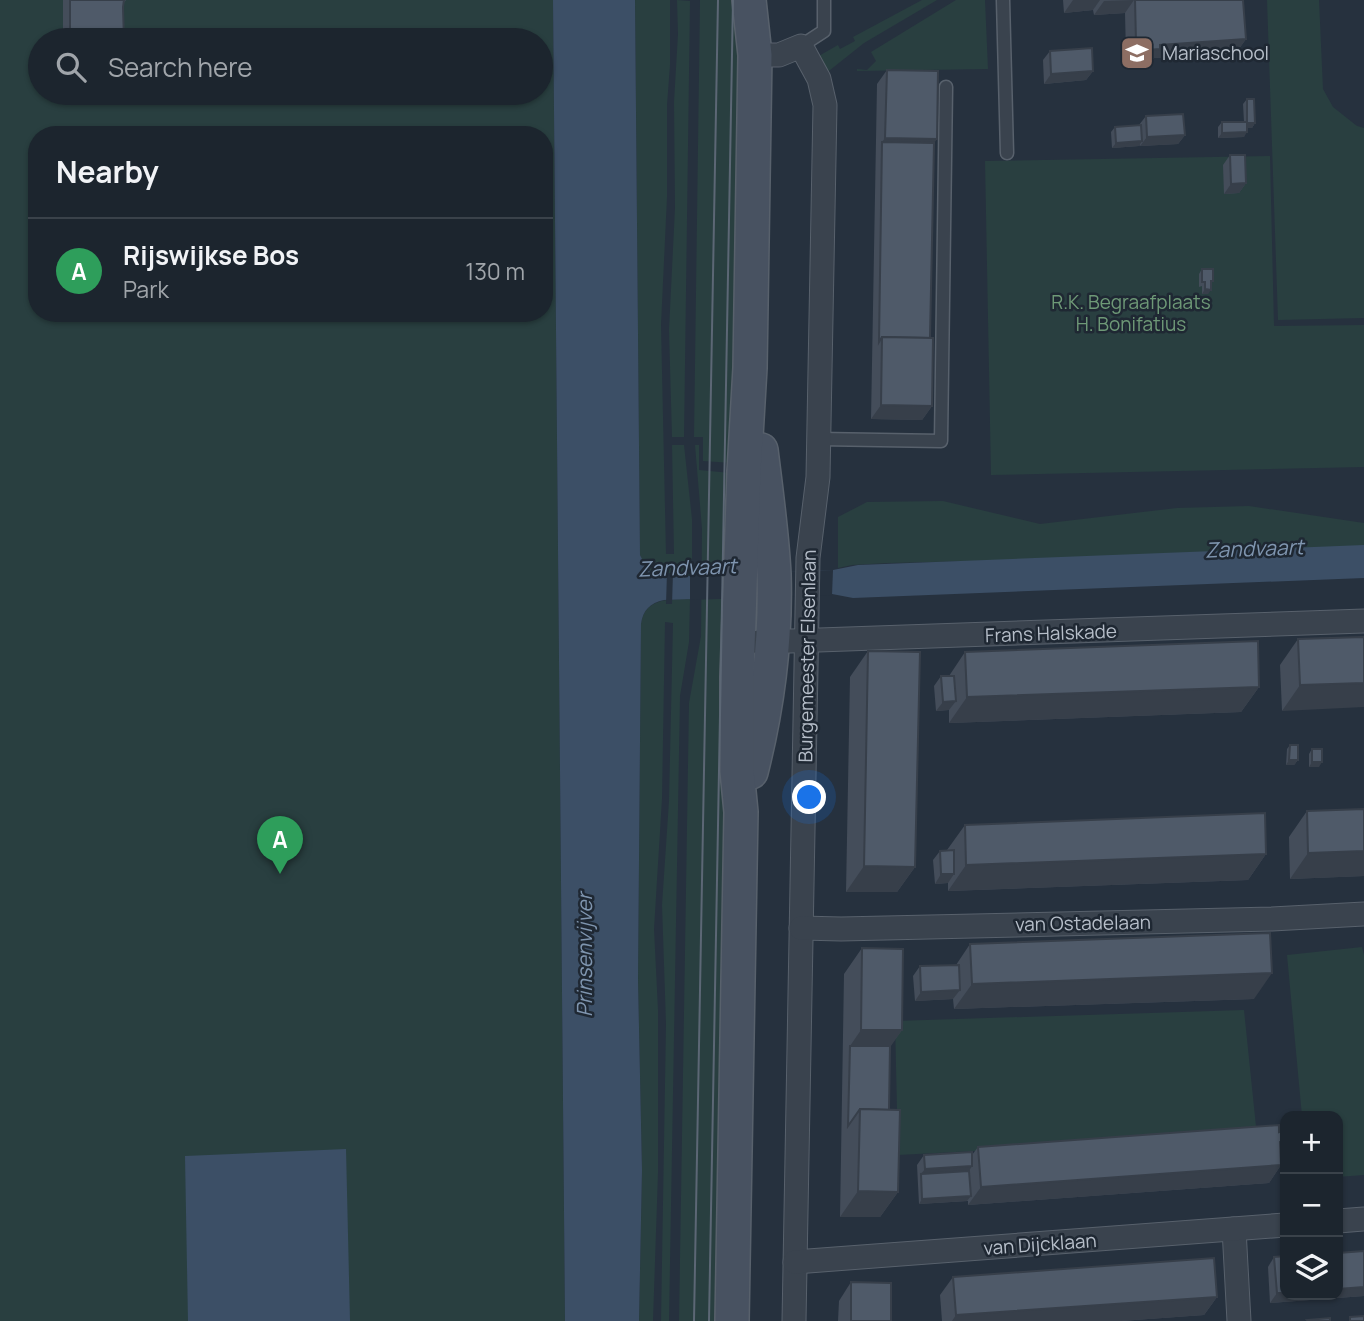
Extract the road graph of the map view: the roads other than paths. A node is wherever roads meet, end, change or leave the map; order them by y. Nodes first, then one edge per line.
1 (749, 0) edge
2 (766, 0) edge
3 (824, 0) edge
4 (1003, 0) edge
5 (801, 46) junction
6 (755, 55) junction
7 (946, 87) dead end
8 (1007, 153) dead end
9 (819, 439) junction
10 (757, 585) junction
11 (1364, 621) edge
12 (807, 641) junction
13 (772, 642) junction
14 (738, 643) junction
15 (741, 812) junction
16 (1364, 914) edge
17 (801, 928) junction
18 (1364, 1219) edge
19 (1343, 1221) edge
20 (1280, 1225) edge
21 (1234, 1229) junction
22 (795, 1262) junction
23 (732, 1321) edge
24 (794, 1321) edge
25 (1240, 1321) edge

1 - 6 main road, Burgemeester Elsenlaan
2 - 6 main road, Burgemeester Elsenlaan
3 - 5 lane
4 - 8 lane
5 - 6 street
5 - 9 street, Burgemeester Elsenlaan
6 - 10 main road, Burgemeester Elsenlaan
7 - 9 lane
9 - 12 street, Burgemeester Elsenlaan
10 - 13 main road, Burgemeester Elsenlaan
10 - 14 main road, Burgemeester Elsenlaan
11 - 12 street, Frans Halskade
12 - 13 street, Frans Halskade
12 - 17 street, Burgemeester Elsenlaan
13 - 14 street, Frans Halskade
13 - 15 main road, Burgemeester Elsenlaan
14 - 15 main road, Burgemeester Elsenlaan
15 - 23 main road, Burgemeester Elsenlaan
16 - 17 street, van Ostadelaan
17 - 22 street, Burgemeester Elsenlaan
18 - 19 street
20 - 21 street, van Dijcklaan
21 - 22 street, van Dijcklaan
21 - 25 street
22 - 24 street, Burgemeester Elsenlaan

